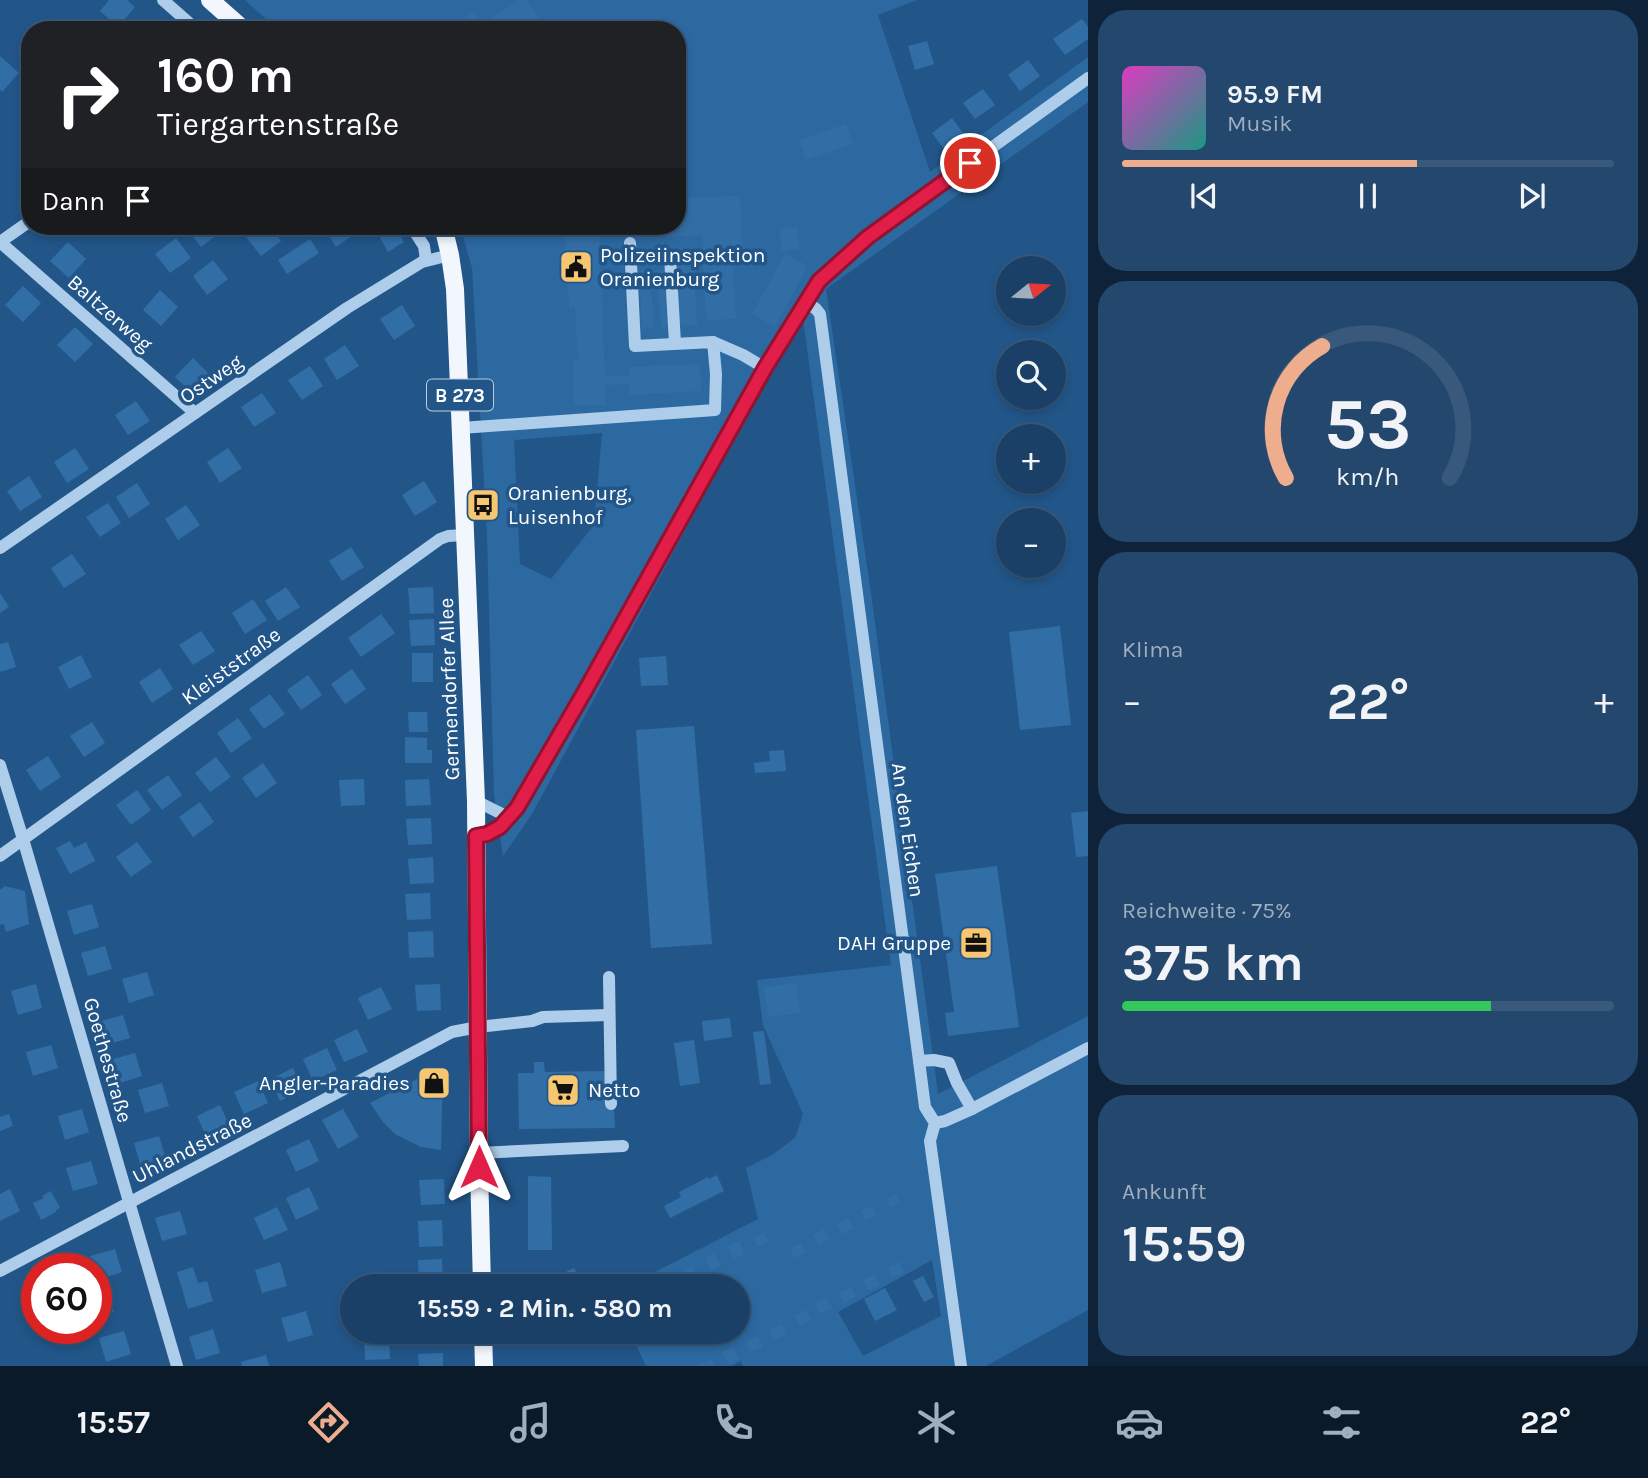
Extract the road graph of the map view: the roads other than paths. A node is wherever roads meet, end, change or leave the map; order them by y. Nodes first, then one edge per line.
1 (163, 0) edge
2 (210, 0) edge
3 (187, 21) edge
4 (234, 21) edge
5 (1088, 78) edge
6 (21, 227) edge
7 (417, 235) edge
8 (445, 235) edge
9 (0, 242) edge
10 (630, 243) dead end
11 (450, 255) junction
12 (631, 258) junction
13 (426, 260) junction
14 (806, 302) junction
15 (713, 342) junction
16 (675, 344) junction
17 (765, 368) junction
18 (715, 410) junction
19 (195, 412) junction
20 (737, 419) junction
21 (461, 428) junction
22 (465, 535) junction
23 (0, 548) edge
24 (0, 765) edge
25 (476, 801) junction
26 (508, 817) junction
27 (476, 836) junction
28 (23, 839) junction
29 (0, 856) edge
30 (609, 977) dead end
31 (609, 1015) junction
32 (478, 1027) junction
33 (1088, 1048) edge
34 (919, 1061) junction
35 (611, 1104) dead end
36 (972, 1109) junction
37 (935, 1123) junction
38 (623, 1146) dead end
39 (479, 1153) junction
40 (130, 1201) junction
41 (0, 1271) edge
42 (482, 1274) edge
43 (483, 1344) edge
44 (177, 1366) edge
45 (484, 1366) edge
46 (961, 1366) edge

1 - 3 street
2 - 4 main road
5 - 14 street
6 - 9 street
7 - 13 street
8 - 11 main road, Germendorfer Allee / B 273
9 - 19 street, Baltzerweg
10 - 12 street
11 - 13 street, Ostweg
11 - 21 main road, Germendorfer Allee / B 273
12 - 16 street
12 - 16 street
13 - 19 street, Ostweg
14 - 17 street
14 - 34 street, An den Eichen
15 - 16 street
15 - 17 street
15 - 18 street
17 - 20 street
18 - 20 street
18 - 21 street
19 - 23 street, Ostweg
20 - 26 street
21 - 22 main road, Germendorfer Allee / B 273
22 - 25 main road, Germendorfer Allee / B 273
22 - 28 street, Kleiststraße
24 - 28 street, Goethestraße
25 - 26 street
25 - 27 main road, Germendorfer Allee / B 273
26 - 27 street
27 - 32 main road, Germendorfer Allee / B 273
28 - 29 street, Kleiststraße
28 - 40 street, Goethestraße
30 - 31 street
31 - 32 street, Uhlandstraße
31 - 35 street
32 - 39 main road, Germendorfer Allee / B 273
32 - 40 street, Uhlandstraße
33 - 36 street
34 - 36 street
34 - 37 street, An den Eichen
36 - 37 street
37 - 46 street, An den Eichen
38 - 39 street
39 - 42 main road, Germendorfer Allee / B 273
40 - 41 street, Uhlandstraße
40 - 44 street, Goethestraße
43 - 45 main road

